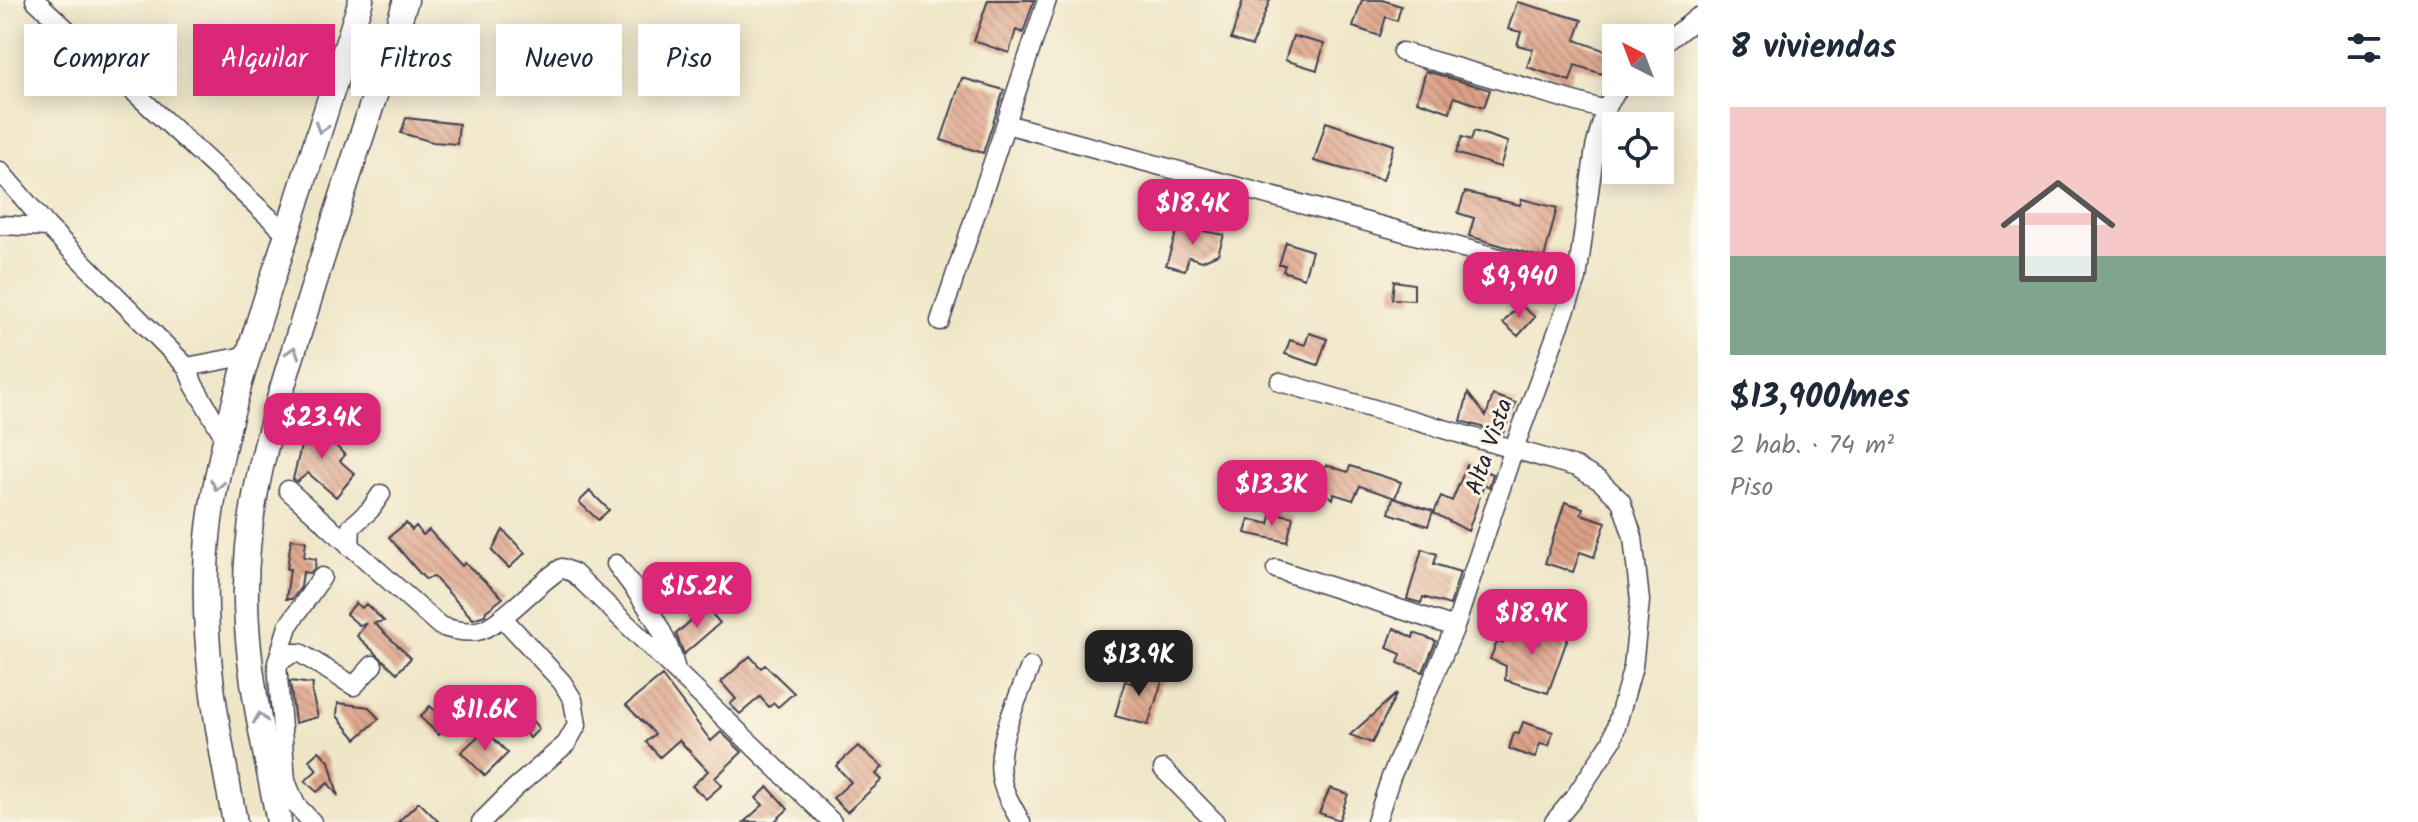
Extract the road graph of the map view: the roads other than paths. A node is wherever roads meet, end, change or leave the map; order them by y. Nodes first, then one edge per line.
1 (35, 0) edge
2 (361, 0) edge
3 (406, 0) edge
4 (1047, 0) edge
5 (1698, 17) edge
6 (1674, 36) edge
7 (1402, 52) dead end
8 (1614, 96) edge
9 (1605, 110) junction
10 (1006, 124) junction
11 (0, 171) edge
12 (0, 225) edge
13 (48, 227) junction
14 (287, 234) junction
15 (1577, 279) junction
16 (940, 321) dead end
17 (250, 350) junction
18 (187, 367) junction
19 (1280, 382) dead end
20 (226, 440) junction
21 (1513, 451) junction
22 (288, 490) dead end
23 (381, 494) dead end
24 (350, 547) junction
25 (616, 564) dead end
26 (1276, 569) dead end
27 (322, 577) dead end
28 (502, 617) junction
29 (1455, 627) junction
30 (277, 663) junction
31 (373, 665) dead end
32 (1030, 667) dead end
33 (677, 672) junction
34 (1163, 769) dead end
35 (235, 822) edge
36 (279, 822) edge
37 (312, 822) edge
38 (481, 822) edge
39 (832, 822) edge
40 (1021, 822) edge
41 (1215, 822) edge
42 (1376, 822) edge
43 (1554, 822) edge

1 - 14 street
2 -> 14 main road
36 -> 3 main road
4 - 10 street
5 - 6 street
7 - 9 street
8 - 9 street, Alta Vista
9 - 15 street, Alta Vista
10 - 15 street
10 - 16 street
11 - 13 street
12 - 13 street
13 - 18 street
14 - 17 main road
15 - 21 street, Alta Vista
17 - 18 street
17 - 20 main road
18 - 20 street
19 - 21 street
20 -> 35 main road
21 - 29 street, Alta Vista
21 - 43 street
22 - 24 street
23 - 24 street
24 - 28 street
25 - 33 street
26 - 29 street
27 - 30 street
28 - 33 street
28 - 38 street
29 - 42 street, Alta Vista
30 - 31 street
30 - 37 street
32 - 40 street
33 - 39 street
34 - 41 street

